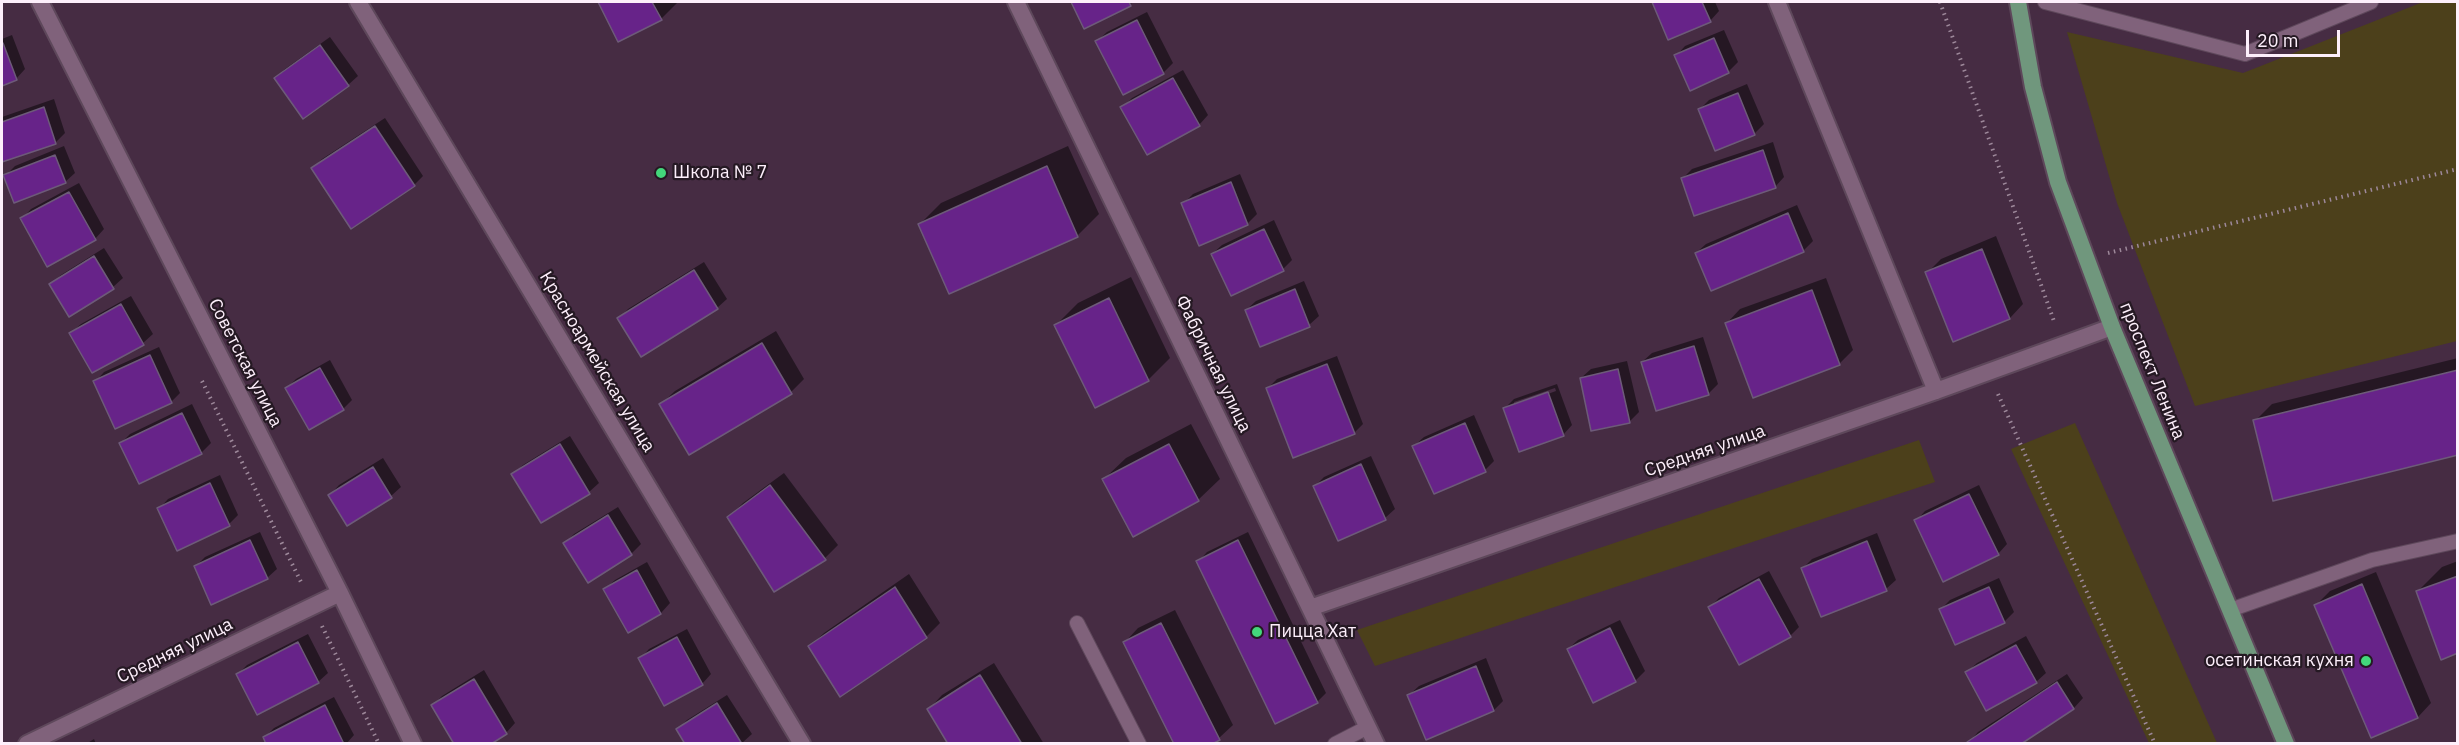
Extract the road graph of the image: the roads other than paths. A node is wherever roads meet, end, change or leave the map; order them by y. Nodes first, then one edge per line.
1 (40, 2) edge
2 (358, 2) edge
3 (1016, 2) edge
4 (1777, 2) edge
5 (2018, 2) edge
6 (2045, 2) edge
7 (2372, 2) edge
8 (2112, 327) junction
9 (1936, 392) junction
10 (2457, 540) edge
11 (340, 593) junction
12 (1310, 608) junction
13 (2230, 610) junction
14 (1077, 623) dead end
15 (1368, 728) junction
16 (27, 744) edge
17 (413, 744) edge
18 (802, 744) edge
19 (1139, 744) edge
20 (1335, 744) edge
21 (1376, 744) edge
22 (2286, 744) edge

1 - 11 street, Советская улица
2 - 18 street, Красноармейская улица
3 - 12 street, Фабричная улица
4 - 9 street
5 - 8 main road, проспект Ленина
6 - 7 lane
8 - 9 street, Средняя улица
8 - 13 main road, проспект Ленина
9 - 12 street, Средняя улица
10 - 13 lane
11 - 16 street, Средняя улица
11 - 17 street, Советская улица
12 - 15 street, Фабричная улица
13 - 22 main road, проспект Ленина
14 - 19 lane
15 - 20 lane
15 - 21 street, Фабричная улица

